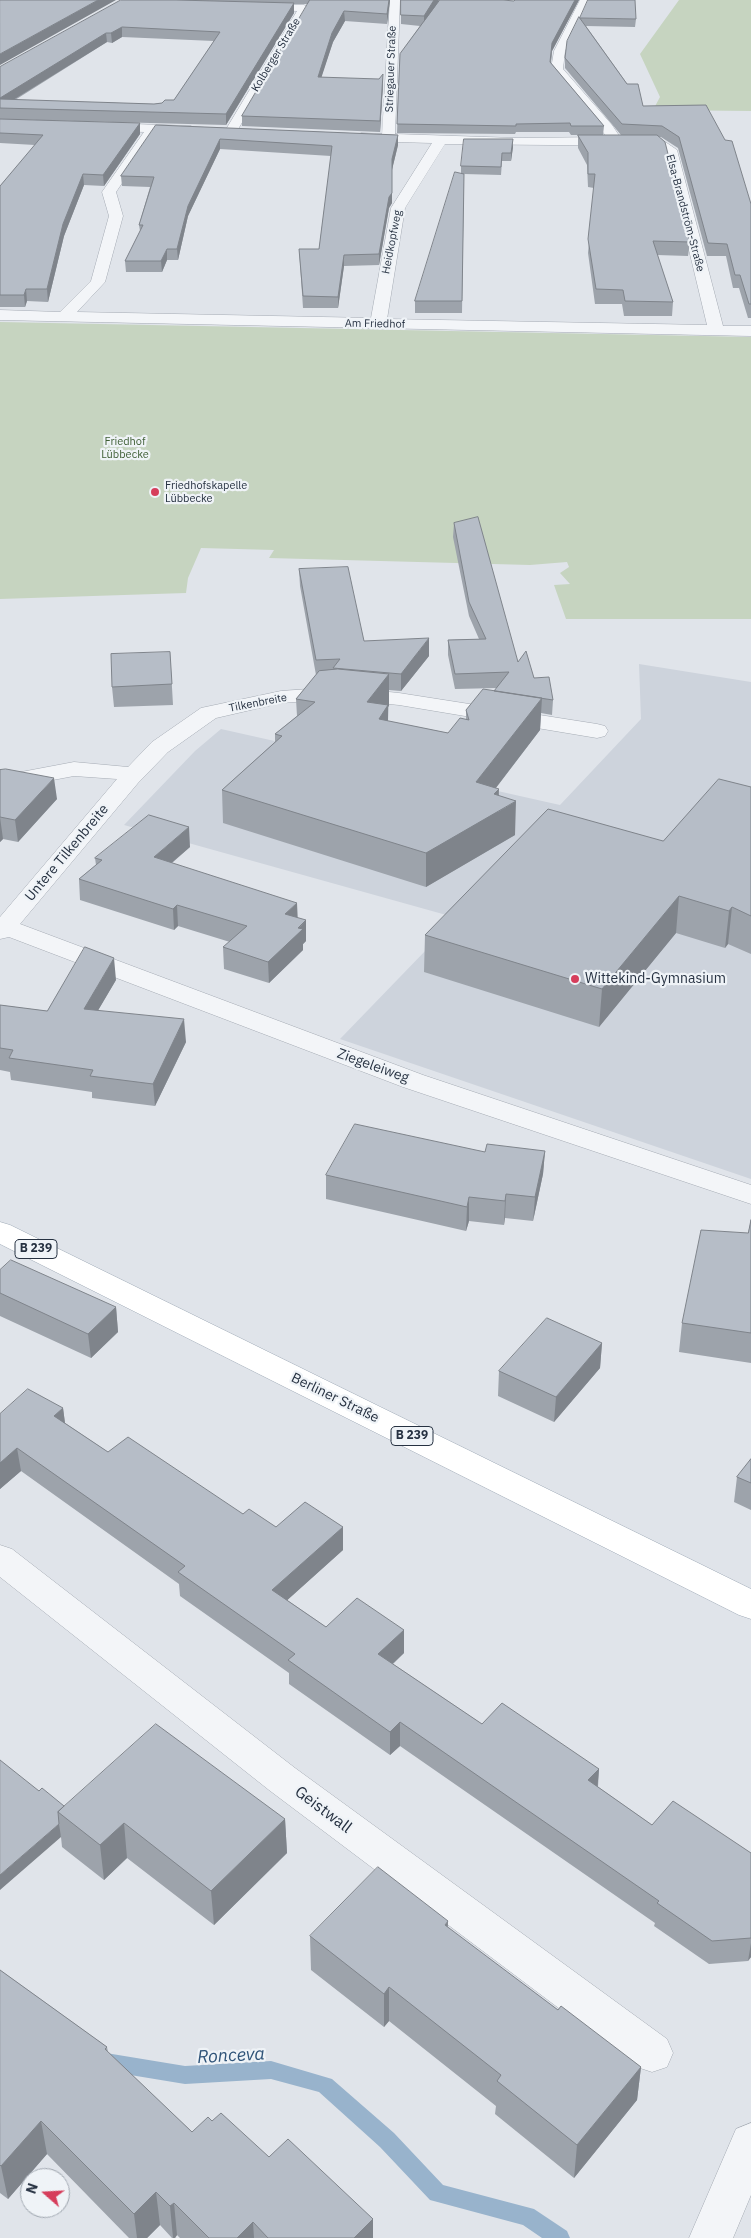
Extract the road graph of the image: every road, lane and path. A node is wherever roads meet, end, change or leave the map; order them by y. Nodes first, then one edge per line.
1 (395, 0) edge
2 (585, 0) edge
3 (247, 6) edge
4 (95, 127) edge
5 (152, 129) junction
6 (201, 130) edge
7 (251, 132) edge
8 (612, 134) junction
9 (349, 136) edge
10 (388, 138) junction
11 (440, 142) junction
12 (0, 316) edge
13 (63, 317) junction
14 (378, 324) junction
15 (716, 330) junction
16 (751, 331) edge
17 (598, 731) dead end
18 (134, 774) junction
19 (0, 783) edge
20 (2, 928) edge
21 (751, 1195) edge
22 (0, 1232) edge
23 (0, 1558) edge
24 (751, 1605) edge
25 (652, 2053) dead end
26 (751, 2144) edge
27 (711, 2238) edge

1 - 10 street, Striegauer Straße
2 - 8 street
3 - 7 street, Kolberger Straße
4 - 5 street
5 - 6 street
5 - 13 street
8 - 11 street, Elsa-Brandström-Straße
8 - 15 street, Elsa-Brandström-Straße
9 - 10 street, Elsa-Brandström-Straße
10 - 11 street, Elsa-Brandström-Straße
11 - 14 street, Heidkopfweg
12 - 13 street, Am Friedhof
13 - 14 street, Am Friedhof
14 - 15 street, Am Friedhof
15 - 16 street, Am Friedhof
17 - 18 street, Tilkenbreite
18 - 19 street
18 - 20 street, Untere Tilkenbreite
20 - 21 street, Ziegeleiweg
22 - 24 main road, Berliner Straße / B 239
23 - 25 street, Geistwall
26 - 27 street

